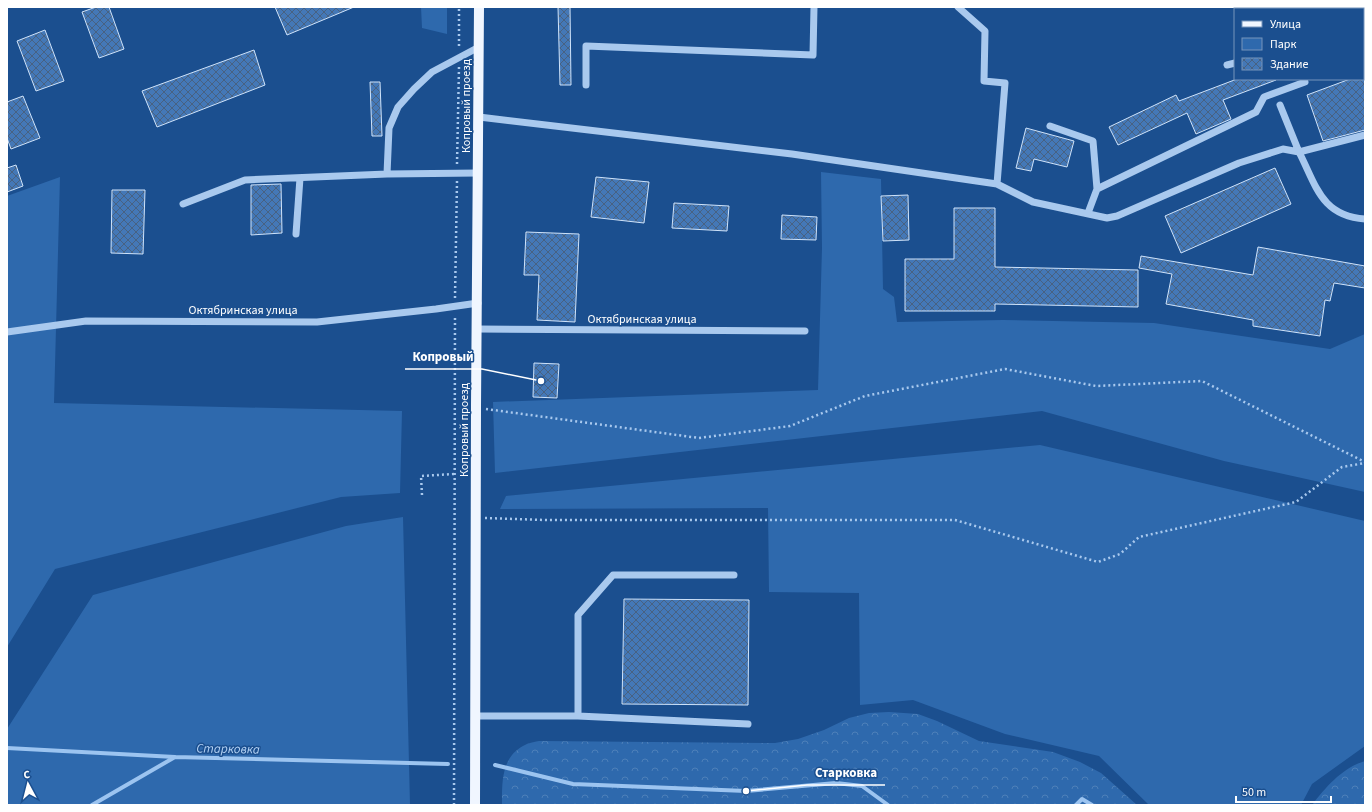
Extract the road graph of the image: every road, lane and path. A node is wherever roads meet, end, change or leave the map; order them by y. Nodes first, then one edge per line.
1 (460, 7) edge
2 (479, 7) edge
3 (814, 7) edge
4 (958, 7) edge
5 (479, 47) junction
6 (459, 58) junction
7 (1234, 63) edge
8 (1227, 65) dead end
9 (1304, 80) edge
10 (586, 85) dead end
11 (1280, 105) dead end
12 (479, 117) junction
13 (1050, 126) dead end
14 (1365, 135) edge
15 (1299, 152) junction
16 (387, 174) junction
17 (457, 174) junction
18 (478, 174) junction
19 (300, 178) junction
20 (997, 184) junction
21 (1097, 189) junction
22 (183, 204) dead end
23 (1088, 213) junction
24 (1365, 219) edge
25 (296, 234) dead end
26 (478, 303) junction
27 (455, 306) junction
28 (478, 329) junction
29 (805, 331) dead end
30 (7, 332) edge
31 (476, 407) junction
32 (1365, 463) edge
33 (454, 474) junction
34 (422, 495) dead end
35 (477, 518) junction
36 (734, 575) dead end
37 (476, 716) junction
38 (578, 716) junction
39 (748, 724) dead end
40 (454, 805) edge
41 (475, 805) edge

1 - 6 path
2 - 5 main road, Копровый проезд
3 - 10 street
4 - 20 street
5 - 6 street
5 - 12 main road, Копровый проезд
6 - 16 street
6 - 17 path
7 - 8 street
9 - 21 street
11 - 15 street
12 - 18 main road, Копровый проезд
12 - 20 street
13 - 21 street
14 - 15 street
15 - 23 street
15 - 24 street
16 - 17 street
16 - 19 street
17 - 18 street
17 - 27 path
18 - 26 main road, Копровый проезд
19 - 22 street
19 - 25 street
20 - 23 street
21 - 23 street
26 - 27 street, Октябринская улица
26 - 28 main road, Копровый проезд
27 - 30 street, Октябринская улица
27 - 33 path
28 - 29 street, Октябринская улица
28 - 31 main road, Копровый проезд
31 - 32 path
31 - 35 main road, Копровый проезд
32 - 35 path
33 - 34 path
33 - 40 path
35 - 37 main road, Копровый проезд
36 - 38 street
37 - 38 street
37 - 41 main road, Копровый проезд
38 - 39 street

